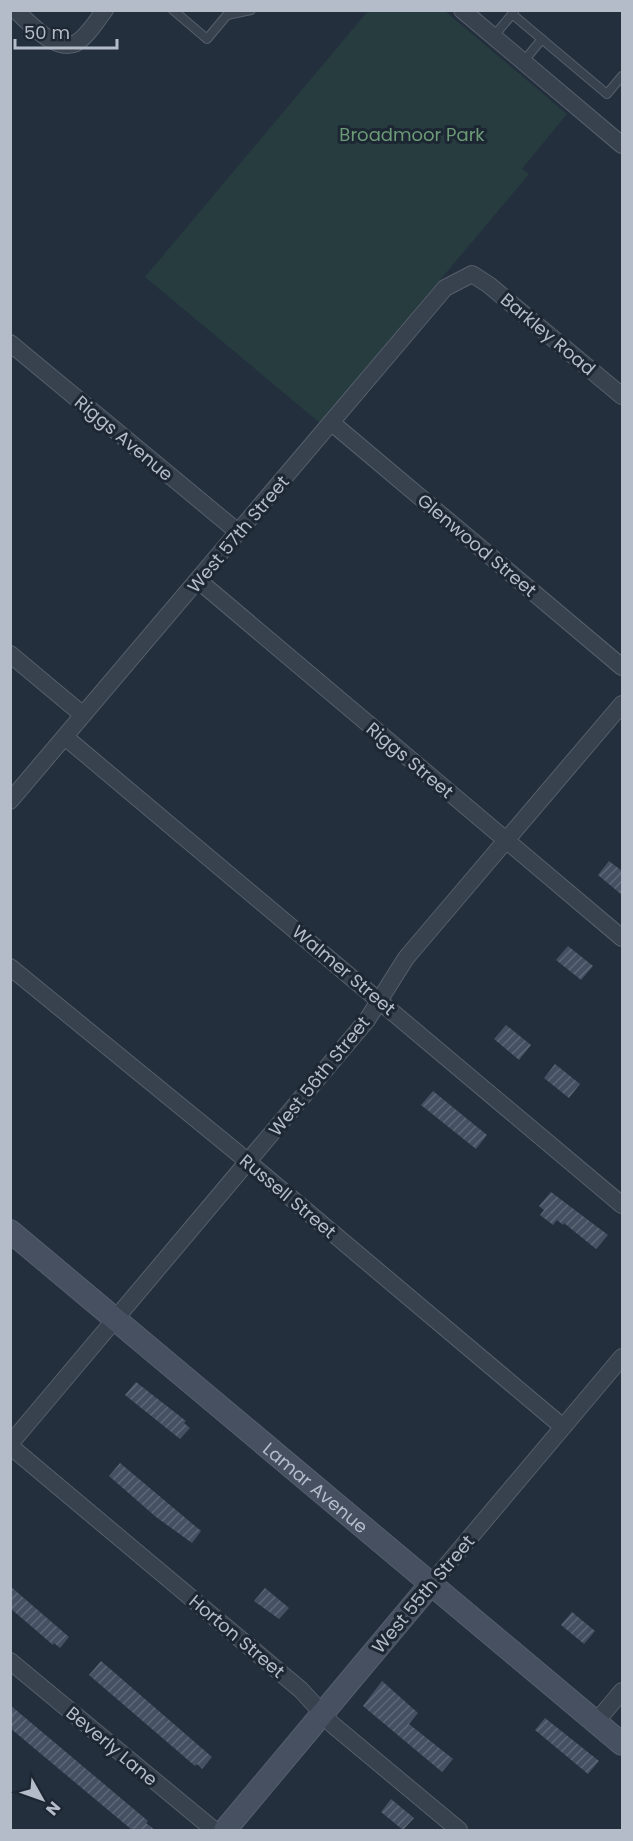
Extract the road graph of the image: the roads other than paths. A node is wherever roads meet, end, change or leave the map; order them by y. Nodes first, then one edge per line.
1 (15, 10) edge
2 (105, 10) edge
3 (173, 10) edge
4 (250, 10) edge
5 (462, 10) edge
6 (513, 12) edge
7 (493, 37) junction
8 (542, 39) junction
9 (523, 62) junction
10 (622, 76) edge
11 (622, 145) edge
12 (472, 274) joint
13 (10, 343) edge
14 (622, 396) edge
15 (332, 423) junction
16 (238, 532) junction
17 (199, 581) junction
18 (10, 654) edge
19 (622, 667) edge
20 (622, 704) edge
21 (83, 715) junction
22 (65, 736) junction
23 (10, 801) edge
24 (505, 840) junction
25 (622, 938) edge
26 (10, 967) edge
27 (378, 999) junction
28 (248, 1162) junction
29 (622, 1205) edge
30 (10, 1231) edge
31 (114, 1318) junction
32 (622, 1357) edge
33 (563, 1427) junction
34 (10, 1445) edge
35 (429, 1585) junction
36 (10, 1661) edge
37 (622, 1691) edge
38 (324, 1714) junction
39 (596, 1722) junction
40 (622, 1744) edge
41 (451, 1828) edge
42 (214, 1830) edge
43 (225, 1830) edge

1 - 2 street
3 - 4 lane
5 - 7 street
6 - 7 lane
6 - 8 lane
7 - 9 street
8 - 9 lane
8 - 10 lane
9 - 11 street
12 - 14 street, Barkley Road
12 - 15 street, West 57th Street
13 - 16 street, Riggs Avenue
15 - 16 street, West 57th Street
15 - 19 street, Glenwood Street
16 - 17 street, West 57th Street
17 - 21 street, West 57th Street
17 - 24 street, Riggs Street
18 - 21 street
20 - 24 street, West 56th Street
21 - 22 street, West 57th Street
22 - 23 street, West 57th Street
22 - 27 street, Walmer Street
24 - 25 street, Riggs Street
24 - 27 street, West 56th Street
26 - 28 street, Russell Street
27 - 28 street, West 56th Street
27 - 29 street, Walmer Street
28 - 31 street, West 56th Street
28 - 33 street, Russell Street
30 - 31 street, Lamar Avenue
31 - 34 street, West 56th Street
31 - 35 street, Lamar Avenue
32 - 33 street, West 55th Street
33 - 35 street, West 55th Street
34 - 38 street, Horton Street
35 - 38 street, West 55th Street
35 - 39 street, Lamar Avenue
36 - 42 street, Beverly Lane
37 - 39 street
38 - 41 street, Horton Street
38 - 43 street, West 55th Street
39 - 40 street, Lamar Avenue

